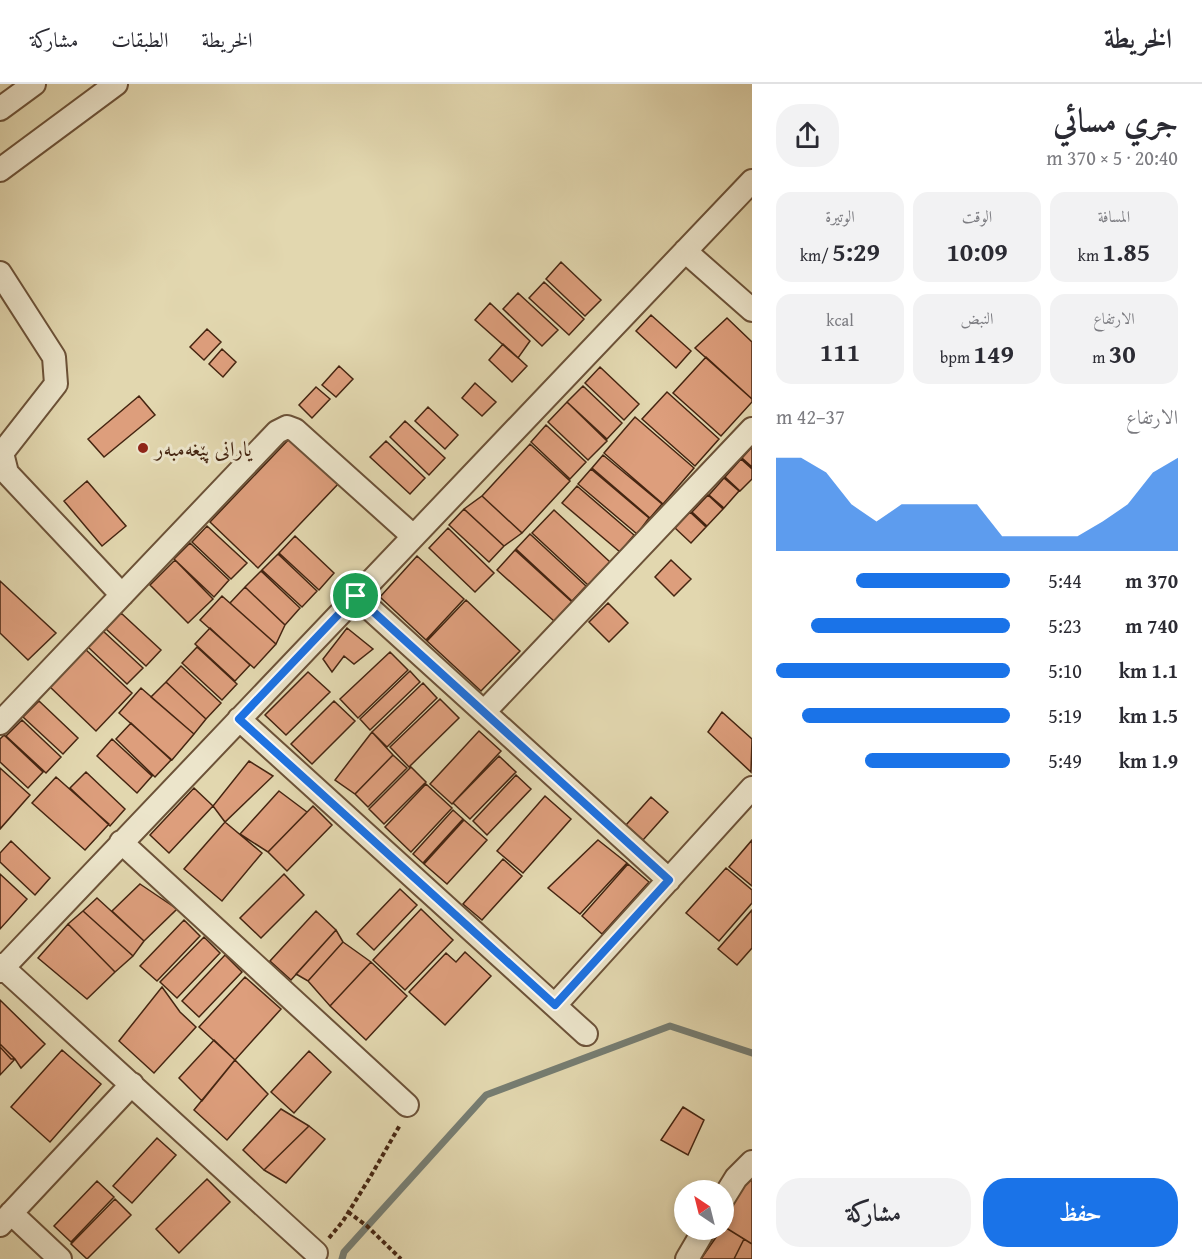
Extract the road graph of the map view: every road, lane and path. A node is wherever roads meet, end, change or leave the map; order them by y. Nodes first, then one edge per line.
1 (34, 84) edge
2 (116, 84) edge
3 (0, 109) edge
4 (0, 170) edge
5 (752, 181) edge
6 (685, 251) junction
7 (0, 273) edge
8 (752, 310) edge
9 (752, 429) edge
10 (414, 536) junction
11 (122, 595) junction
12 (356, 596) junction
13 (484, 712) junction
14 (239, 719) junction
15 (0, 723) edge
16 (752, 788) edge
17 (121, 842) junction
18 (669, 880) junction
19 (1, 968) edge
20 (555, 1005) junction
21 (586, 1034) dead end
22 (132, 1084) junction
23 (407, 1105) joint
24 (752, 1162) edge
25 (734, 1181) edge
26 (348, 1212) junction
27 (6, 1219) edge
28 (698, 1240) edge
29 (316, 1253) joint
30 (60, 1259) edge
31 (401, 1259) edge
32 (687, 1259) edge

1 - 3 street
2 - 4 street
5 - 6 street
6 - 8 street
6 - 10 street
7 - 11 street
9 - 13 street
10 - 11 street
10 - 12 street
11 - 15 street
12 - 13 street
12 - 14 street
13 - 18 street
14 - 17 street
14 - 20 street
16 - 18 street
17 - 19 street
17 - 23 street
18 - 20 street
19 - 22 street
20 - 21 street
22 - 27 street
22 - 29 street
23 - 26 path
24 - 25 street
26 - 29 path
26 - 31 path
27 - 30 street
28 - 32 street

